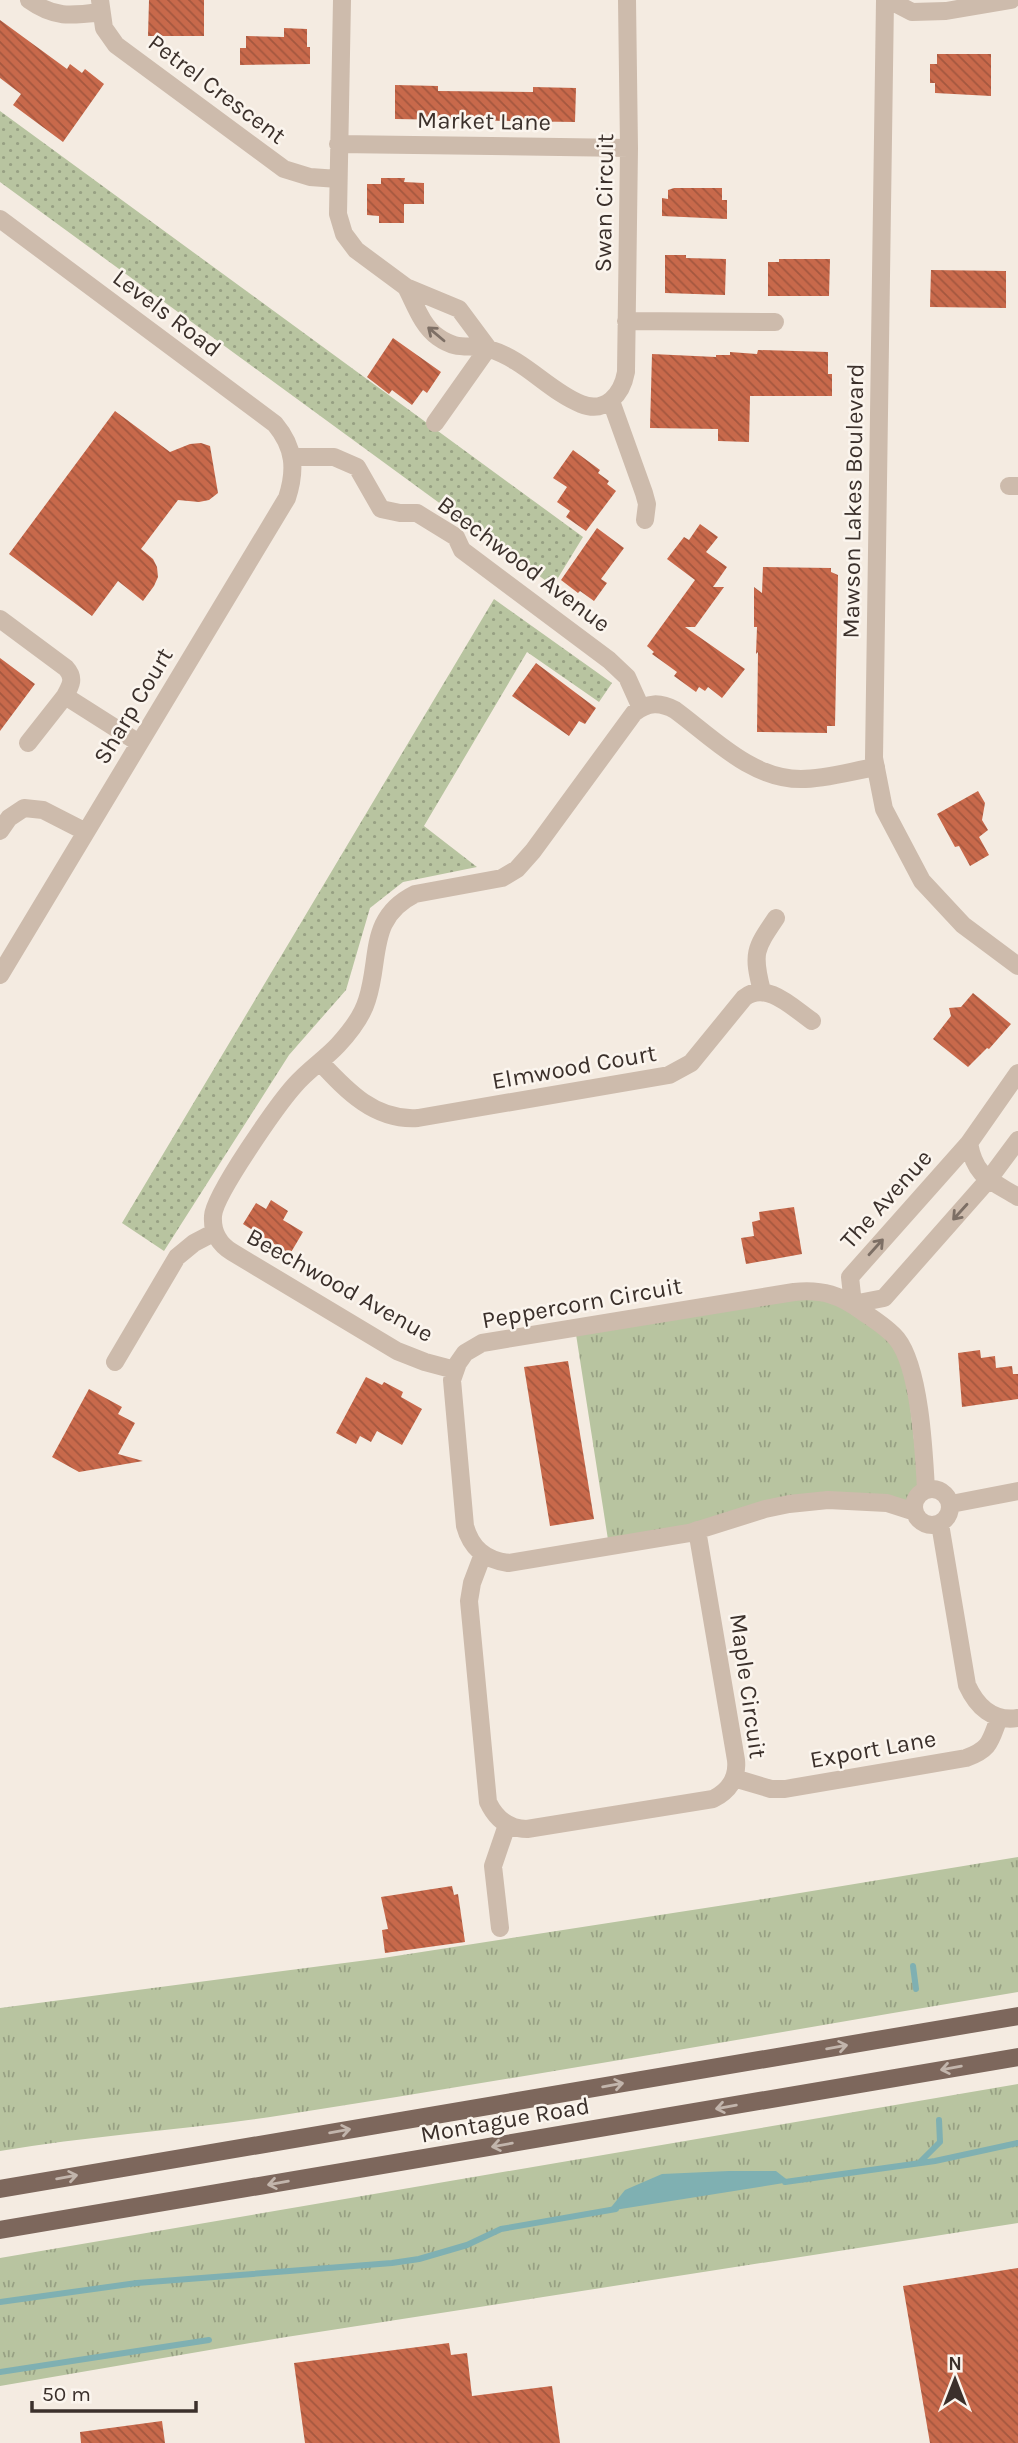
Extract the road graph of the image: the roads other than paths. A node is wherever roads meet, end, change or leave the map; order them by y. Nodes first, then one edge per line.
1 (29, 0) edge
2 (342, 0) edge
3 (627, 0) edge
4 (887, 0) edge
5 (1011, 0) edge
6 (100, 6) edge
7 (338, 144) junction
8 (629, 148) junction
9 (338, 179) junction
10 (0, 219) edge
11 (406, 287) junction
12 (626, 321) junction
13 (775, 322) dead end
14 (488, 348) junction
15 (611, 401) junction
16 (435, 423) dead end
17 (293, 457) junction
18 (645, 520) dead end
19 (0, 619) edge
20 (65, 696) junction
21 (641, 708) junction
22 (28, 743) dead end
23 (139, 743) junction
24 (876, 767) junction
25 (0, 831) edge
26 (86, 832) junction
27 (776, 918) dead end
28 (1013, 960) edge
29 (0, 975) edge
30 (762, 990) junction
31 (812, 1021) dead end
32 (320, 1062) junction
33 (1018, 1073) edge
34 (1018, 1140) edge
35 (969, 1143) junction
36 (989, 1179) junction
37 (1018, 1197) edge
38 (215, 1233) junction
39 (853, 1304) junction
40 (115, 1362) dead end
41 (454, 1370) junction
42 (926, 1490) junction
43 (1018, 1491) edge
44 (951, 1504) junction
45 (915, 1512) junction
46 (940, 1524) junction
47 (697, 1530) junction
48 (483, 1554) junction
49 (999, 1718) junction
50 (1018, 1718) edge
51 (734, 1779) junction
52 (507, 1825) junction
53 (500, 1928) dead end
54 (1018, 2016) edge
55 (1018, 2057) edge
56 (0, 2189) edge
57 (0, 2230) edge

1 - 6 street
2 - 7 street
3 - 8 street, Swan Circuit
4 - 5 street
4 - 24 street, Mawson Lakes Boulevard
6 - 9 street, Petrel Crescent
7 - 8 street, Market Lane
7 - 9 street
8 - 12 street, Swan Circuit
9 - 11 street
10 - 17 street, Levels Road
11 - 14 street
14 -> 11 street
12 - 13 street
12 - 15 street, Swan Circuit
14 - 15 street
14 - 16 street
15 - 18 street
17 - 21 street, Beechwood Avenue
17 - 23 street, Sharp Court
19 - 20 street
20 - 22 street
20 - 23 street
21 - 24 street
21 - 32 street, Beechwood Avenue
23 - 26 street, Sharp Court
24 - 28 street, Mawson Lakes Boulevard
25 - 26 street
26 - 29 street, Sharp Court
27 - 30 street
30 - 31 street
30 - 32 street, Elmwood Court
32 - 38 street, Beechwood Avenue
33 - 35 street, The Avenue
34 - 36 street
35 - 36 street
39 -> 35 street, The Avenue
36 - 37 street
36 -> 39 street
38 - 40 street
38 - 41 street, Beechwood Avenue
39 - 41 street, Peppercorn Circuit
39 - 42 street, Peppercorn Circuit
41 - 48 street
42 - 44 street
42 - 45 street
43 - 44 street
44 - 46 street
45 - 46 street
45 - 47 street
46 - 49 street
47 - 48 street
47 - 51 street, Maple Circuit
48 - 52 street
49 - 50 street
49 - 51 street, Export Lane
51 - 52 street, Maple Circuit
52 - 53 street
56 -> 54 main road, Montague Road
55 -> 57 main road, Montague Road

